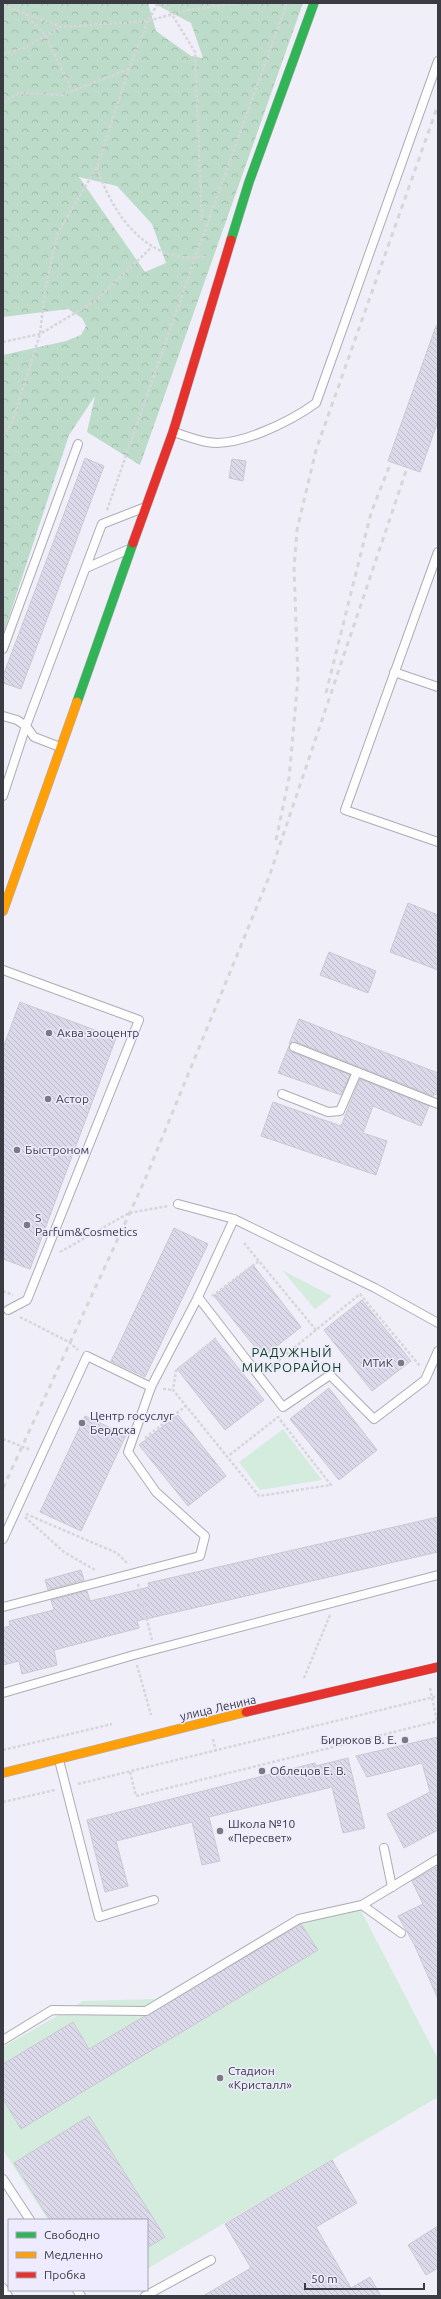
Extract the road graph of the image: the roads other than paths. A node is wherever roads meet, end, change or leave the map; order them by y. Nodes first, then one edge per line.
1 (314, 3) edge
2 (438, 61) edge
3 (173, 432) junction
4 (78, 444) dead end
5 (145, 507) junction
6 (130, 548) junction
7 (438, 552) edge
8 (86, 568) junction
9 (3, 649) edge
10 (394, 672) junction
11 (438, 687) edge
12 (3, 716) edge
13 (26, 726) junction
14 (61, 747) junction
15 (4, 791) edge
16 (438, 842) edge
17 (3, 910) edge
18 (3, 970) edge
19 (294, 1047) dead end
20 (357, 1072) junction
21 (282, 1094) dead end
22 (438, 1104) edge
23 (178, 1204) road end
24 (234, 1219) junction
25 (201, 1300) junction
26 (8, 1310) road end
27 (438, 1323) edge
28 (438, 1351) edge
29 (151, 1387) junction
30 (3, 1540) edge
31 (438, 1575) edge
32 (3, 1606) edge
33 (438, 1667) edge
34 (3, 1693) edge
35 (58, 1759) junction
36 (3, 1773) edge
37 (384, 1848) dead end
38 (438, 1859) edge
39 (392, 1887) junction
40 (154, 1900) dead end
41 (362, 1905) junction
42 (401, 1933) dead end
43 (3, 2040) edge
44 (3, 2179) edge
45 (29, 2219) edge
46 (211, 2260) dead end
47 (145, 2296) edge

1 - 3 street
2 - 3 lane
3 - 5 street
4 - 9 lane
5 - 6 street
5 - 8 lane
6 - 8 lane
6 - 14 street
7 - 10 lane
8 - 13 lane
10 - 11 lane
10 - 16 lane
12 - 13 lane
13 - 14 lane
13 - 15 lane
14 - 17 street
18 - 26 lane
19 - 20 lane
20 - 21 lane
20 - 22 lane
23 - 24 lane
24 - 25 lane
24 - 27 lane
25 - 28 lane
25 - 29 lane
29 - 30 lane
29 - 32 lane
31 - 34 lane
33 - 35 street, улица Ленина
35 - 36 street, улица Ленина
35 - 40 lane
37 - 39 lane
38 - 39 lane
39 - 41 lane
41 - 42 lane
41 - 43 lane
44 - 45 lane
46 - 47 lane

